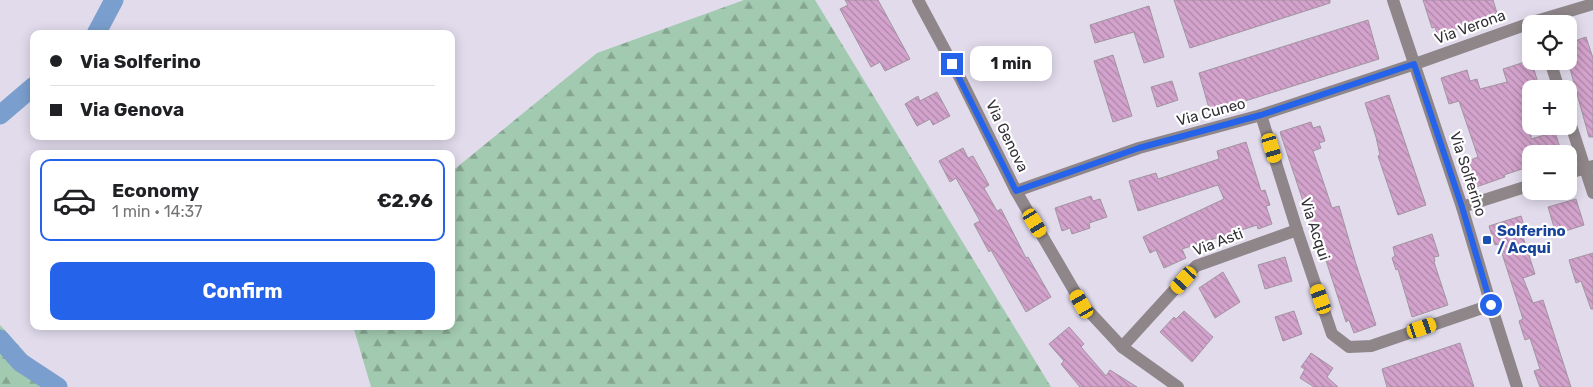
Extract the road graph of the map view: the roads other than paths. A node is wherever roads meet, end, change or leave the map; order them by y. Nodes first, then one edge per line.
1 (918, 0) edge
2 (1393, 0) edge
3 (1593, 4) edge
4 (1559, 15) edge
5 (1522, 27) edge
6 (1414, 64) junction
7 (1261, 115) junction
8 (1576, 135) edge
9 (1589, 167) edge
10 (1577, 171) edge
11 (1522, 188) edge
12 (1016, 191) junction
13 (1593, 193) edge
14 (1462, 207) junction
15 (1297, 230) junction
16 (1491, 305) junction
17 (1122, 347) junction
18 (1178, 387) edge
19 (1518, 387) edge

1 - 12 street, Via Genova
2 - 6 street, Via Solferino
3 - 4 street, Via Verona
5 - 6 street, Via Verona
6 - 7 street, Via Cuneo
6 - 14 street, Via Solferino
7 - 12 street, Via Cuneo
7 - 15 street, Via Acqui
8 - 9 street
9 - 10 street
9 - 13 street
11 - 14 street
12 - 17 street, Via Genova
14 - 16 street, Via Solferino
15 - 16 street, Via Acqui
15 - 17 street, Via Asti
16 - 19 street, Via Solferino
17 - 18 street, Via Genova

